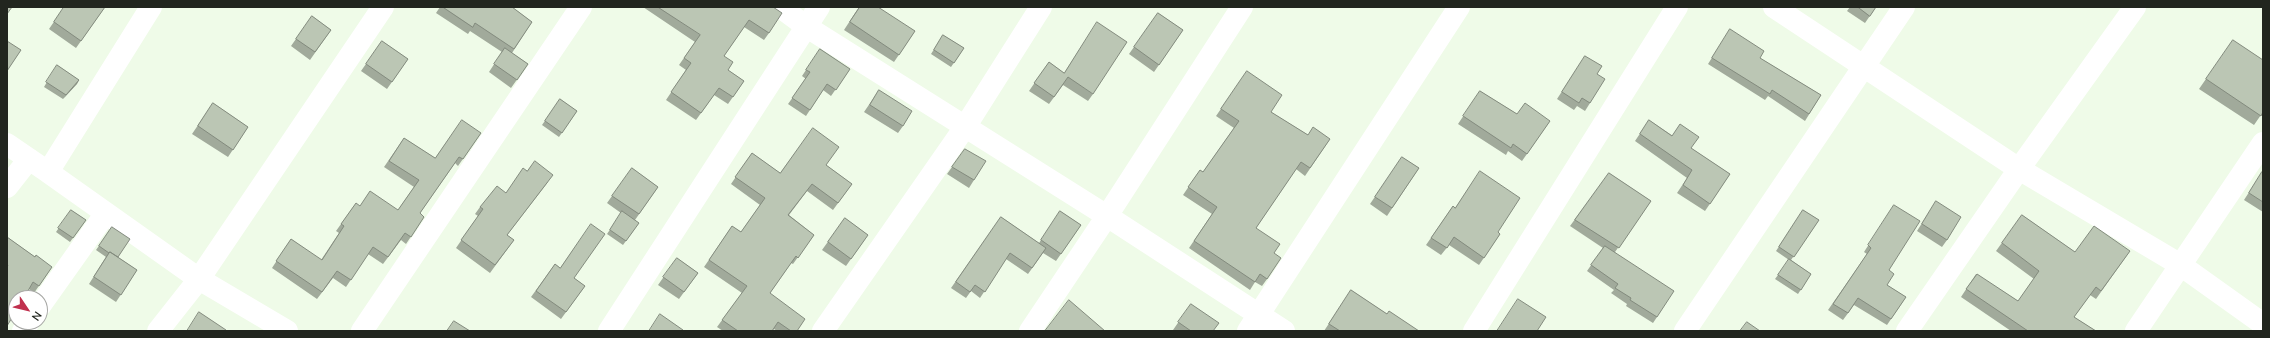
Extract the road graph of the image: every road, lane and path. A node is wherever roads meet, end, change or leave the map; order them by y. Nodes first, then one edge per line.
1 (151, 7) edge
2 (383, 7) edge
3 (581, 7) edge
4 (780, 7) edge
5 (819, 7) edge
6 (1041, 7) edge
7 (1242, 7) edge
8 (1459, 7) edge
9 (1677, 7) edge
10 (1774, 7) edge
11 (1904, 7) edge
12 (2135, 7) edge
13 (807, 27) junction
14 (1863, 66) junction
15 (965, 127) junction
16 (2263, 143) edge
17 (7, 144) edge
18 (29, 159) junction
19 (2019, 169) junction
20 (48, 172) junction
21 (7, 187) edge
22 (106, 213) junction
23 (1107, 216) junction
24 (2180, 264) junction
25 (199, 279) junction
26 (48, 295) edge
27 (1254, 322) edge
28 (2263, 324) edge
29 (158, 331) edge
30 (287, 331) edge
31 (362, 331) edge
32 (609, 331) edge
33 (823, 331) edge
34 (1030, 331) edge
35 (1284, 331) edge
36 (1474, 331) edge
37 (1685, 331) edge
38 (1907, 331) edge
39 (2136, 331) edge

1 - 20 street
2 - 25 street
3 - 31 street
4 - 13 street
5 - 13 street
6 - 15 street
7 - 23 street
8 - 27 street
9 - 36 street
10 - 14 street
11 - 14 street
12 - 19 street
13 - 15 street
13 - 32 street
14 - 19 street
14 - 37 street
15 - 23 street
15 - 33 street
16 - 24 street
17 - 18 street
18 - 20 street
18 - 21 street
19 - 24 street
19 - 38 street
20 - 22 street
22 - 25 street
22 - 26 street
23 - 27 street
23 - 34 street
24 - 28 street
24 - 39 street
25 - 29 street
25 - 30 street
27 - 35 street

